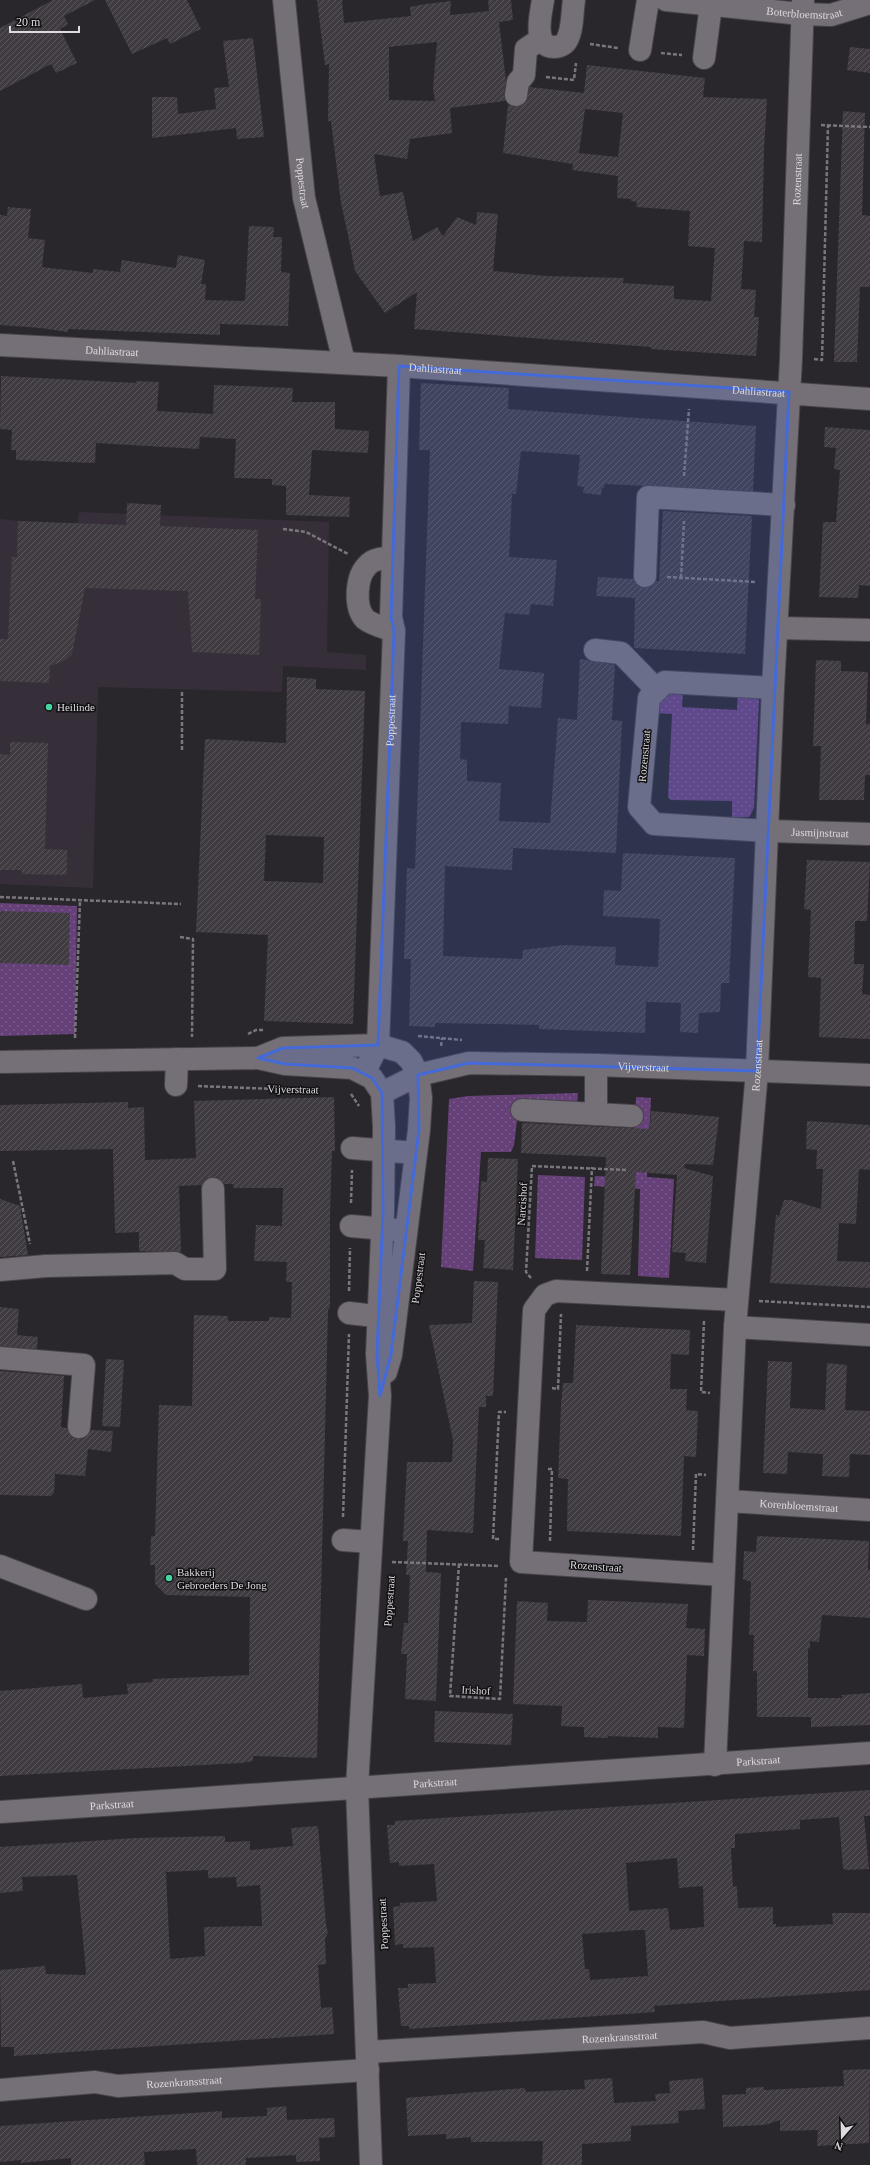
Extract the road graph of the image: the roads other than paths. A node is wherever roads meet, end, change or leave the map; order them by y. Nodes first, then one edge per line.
1 (284, 0) edge
2 (542, 0) edge
3 (574, 0) edge
4 (648, 0) edge
5 (672, 0) edge
6 (870, 3) edge
7 (711, 5) junction
8 (802, 7) edge
9 (541, 39) junction
10 (640, 50) dead end
11 (704, 58) dead end
12 (516, 95) dead end
13 (0, 345) edge
14 (344, 362) junction
15 (399, 366) junction
16 (789, 392) junction
17 (870, 399) edge
18 (784, 505) junction
19 (393, 558) junction
20 (645, 576) road end
21 (778, 628) junction
22 (870, 630) edge
23 (394, 631) junction
24 (596, 650) dead end
25 (773, 688) junction
26 (657, 690) junction
27 (769, 831) junction
28 (870, 834) edge
29 (378, 1045) junction
30 (258, 1058) junction
31 (177, 1059) junction
32 (0, 1062) edge
33 (596, 1065) junction
34 (757, 1071) junction
35 (364, 1073) junction
36 (418, 1075) junction
37 (870, 1075) edge
38 (176, 1086) road end
39 (382, 1093) junction
40 (522, 1110) dead end
41 (596, 1114) junction
42 (632, 1116) dead end
43 (352, 1148) dead end
44 (384, 1150) junction
45 (416, 1153) junction
46 (213, 1189) dead end
47 (351, 1226) dead end
48 (382, 1228) junction
49 (406, 1231) junction
50 (0, 1270) edge
51 (737, 1300) junction
52 (349, 1313) dead end
53 (387, 1317) junction
54 (735, 1327) junction
55 (870, 1335) edge
56 (0, 1358) edge
57 (79, 1427) dead end
58 (728, 1501) junction
59 (870, 1510) edge
60 (343, 1540) dead end
61 (371, 1542) junction
62 (0, 1566) edge
63 (723, 1575) junction
64 (86, 1599) dead end
65 (870, 1753) edge
66 (715, 1765) junction
67 (357, 1788) junction
68 (0, 1812) edge
69 (870, 2028) edge
70 (368, 2061) junction
71 (0, 2090) edge
72 (371, 2165) edge

1 - 14 street, Poppestraat
2 - 9 street
3 - 9 street
4 - 10 street
5 - 7 street, Boterbloemstraat
6 - 8 street, Boterbloemstraat
7 - 8 street, Boterbloemstraat
7 - 11 street
8 - 16 street, Rozenstraat
9 - 12 street
13 - 14 street, Dahliastraat
14 - 15 street, Dahliastraat
15 - 16 street, Dahliastraat
15 - 19 street, Poppestraat
16 - 17 street, Dahliastraat
16 - 18 street, Rozenstraat
18 - 20 street
18 - 21 street, Rozenstraat
19 - 23 street, Poppestraat
19 - 23 street
21 - 22 street
21 - 25 street, Rozenstraat
23 - 29 street, Poppestraat
24 - 26 street
25 - 26 street
25 - 27 street, Rozenstraat
26 - 27 street, Rozenstraat
27 - 28 street, Jasmijnstraat
27 - 34 street, Rozenstraat
29 - 30 street
29 - 35 street, Poppestraat
29 - 36 street
30 - 31 street
30 - 35 street
31 - 32 street
31 - 38 street
33 - 34 street, Vijverstraat
33 - 36 street, Vijverstraat
33 - 41 street
34 - 37 street, Vijverstraat
34 - 51 street, Rozenstraat
35 - 39 street
36 - 39 street, Vijverstraat
36 - 45 street, Poppestraat
39 - 44 street, Poppestraat
40 - 41 street
41 - 42 street
43 - 44 street
44 - 45 street
44 - 48 street, Poppestraat
45 - 49 street, Poppestraat
46 - 50 street
47 - 48 street
48 - 49 street
48 - 53 street, Poppestraat
49 - 53 street, Poppestraat
51 - 54 street, Rozenstraat
51 - 63 street, Rozenstraat
52 - 53 street
53 - 61 street, Poppestraat
54 - 55 street
54 - 58 street, Rozenstraat
56 - 57 street
58 - 59 street, Korenbloemstraat
58 - 63 street, Rozenstraat
60 - 61 street
61 - 67 street, Poppestraat
62 - 64 street
63 - 66 street, Rozenstraat
65 - 66 street, Parkstraat
66 - 67 street, Parkstraat
67 - 68 street, Parkstraat
67 - 70 street, Poppestraat
69 - 70 street, Rozenkransstraat
70 - 71 street, Rozenkransstraat
70 - 72 street, Poppestraat

